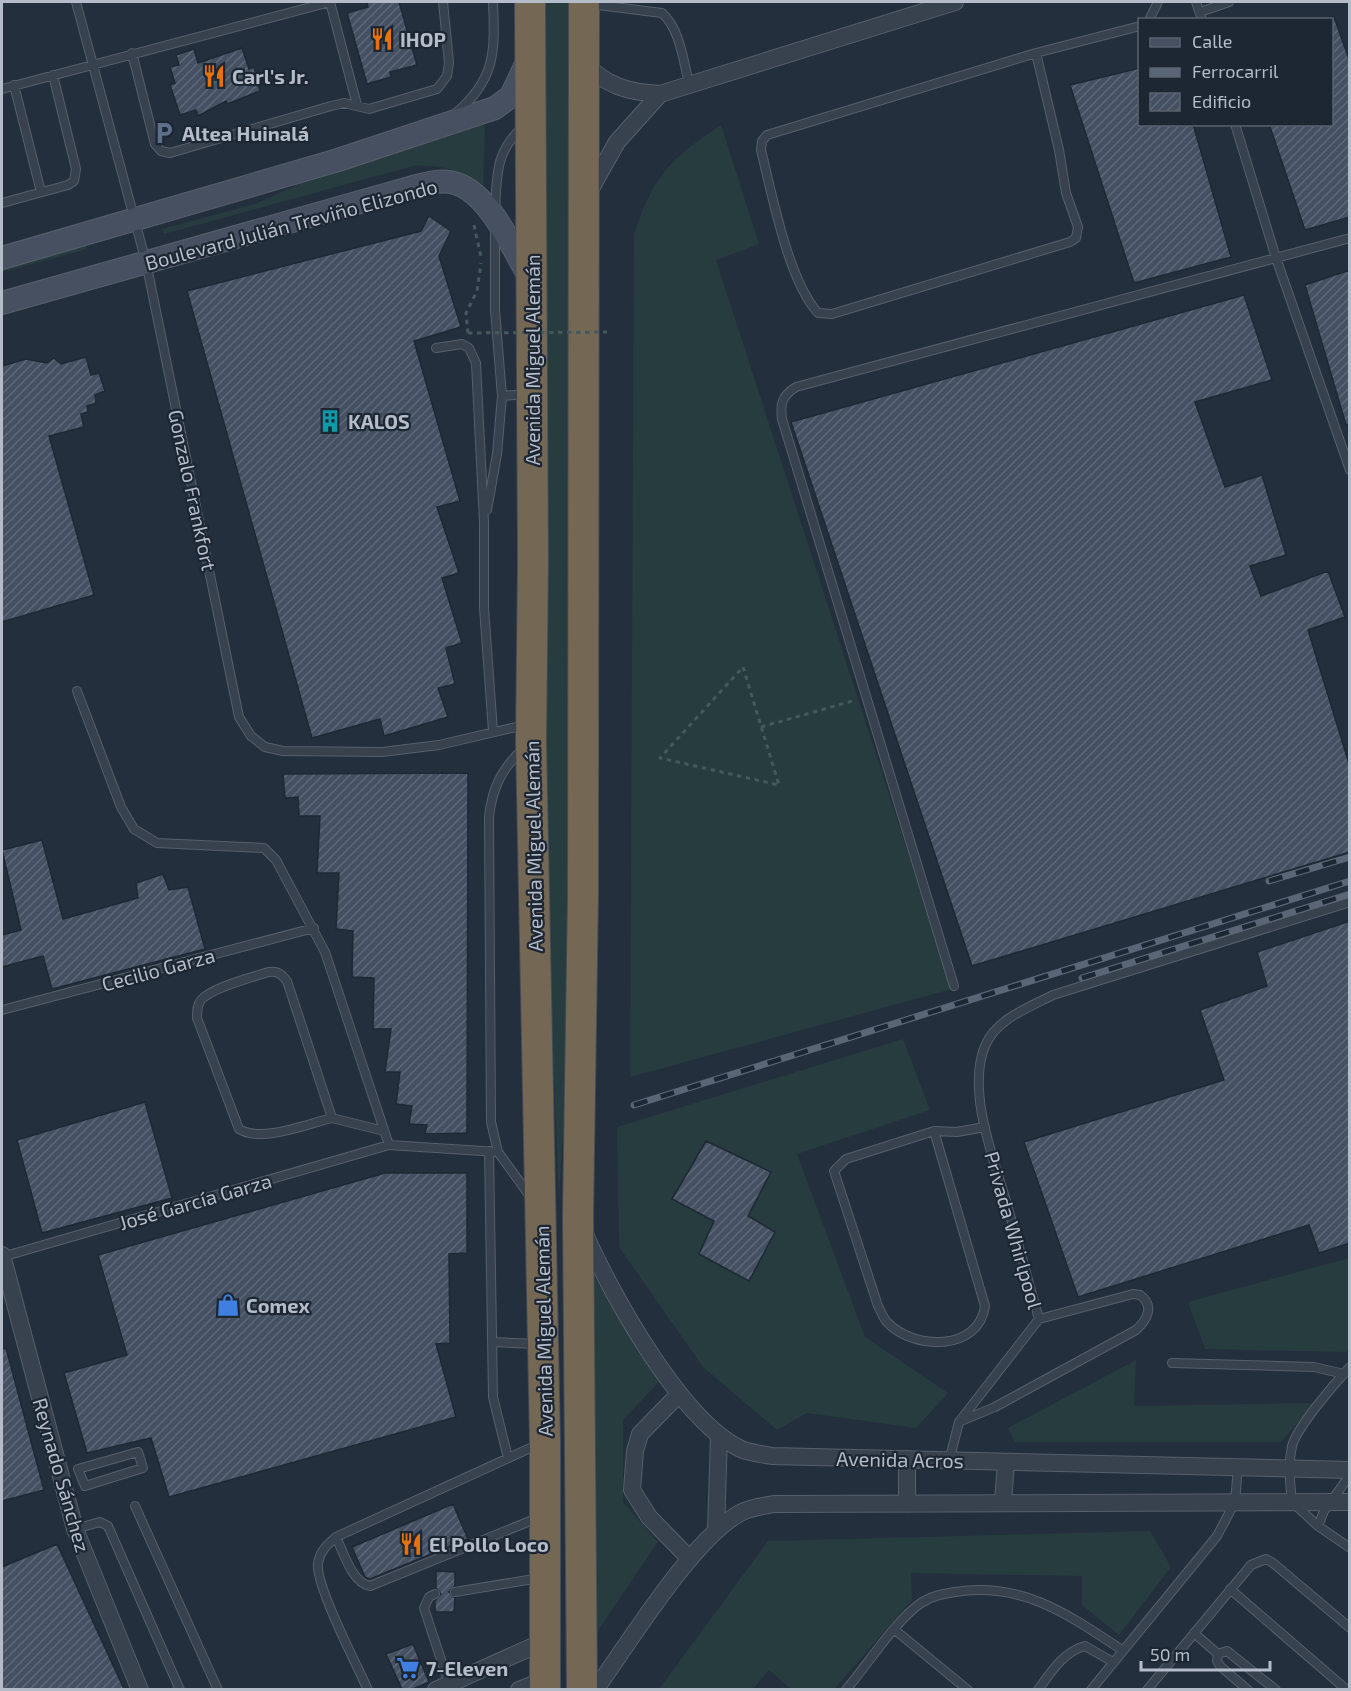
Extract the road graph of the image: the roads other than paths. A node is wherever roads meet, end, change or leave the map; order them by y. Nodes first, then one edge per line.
1 (76, 2) edge
2 (330, 2) edge
3 (443, 2) edge
4 (494, 2) edge
5 (530, 2) edge
6 (584, 2) edge
7 (955, 2) edge
8 (1158, 2) edge
9 (1196, 2) edge
10 (1229, 2) edge
11 (1201, 16) edge
12 (1150, 18) edge
13 (1138, 27) edge
14 (132, 53) junction
15 (1036, 53) junction
16 (530, 55) junction
17 (583, 61) junction
18 (92, 63) junction
19 (53, 75) junction
20 (689, 83) junction
21 (14, 86) junction
22 (2, 89) edge
23 (660, 94) junction
24 (357, 105) junction
25 (531, 120) junction
26 (1236, 126) edge
27 (437, 129) junction
28 (41, 192) junction
29 (2, 203) edge
30 (583, 204) junction
31 (494, 219) junction
32 (138, 226) junction
33 (1350, 238) edge
34 (2, 258) edge
35 (145, 258) junction
36 (1276, 258) junction
37 (532, 283) junction
38 (2, 294) edge
39 (2, 303) edge
40 (436, 348) dead end
41 (516, 395) junction
42 (1348, 457) edge
43 (1350, 470) edge
44 (484, 522) junction
45 (77, 691) dead end
46 (493, 731) junction
47 (531, 733) junction
48 (1350, 902) edge
49 (314, 928) junction
50 (954, 986) dead end
51 (2, 1010) edge
52 (332, 1118) junction
53 (984, 1127) junction
54 (384, 1131) junction
55 (934, 1131) junction
56 (389, 1145) junction
57 (494, 1152) junction
58 (541, 1209) junction
59 (578, 1216) junction
60 (2, 1256) edge
61 (1039, 1319) junction
62 (492, 1342) junction
63 (543, 1344) junction
64 (1172, 1364) dead end
65 (1347, 1370) edge
66 (679, 1394) junction
67 (959, 1422) junction
68 (719, 1436) junction
69 (545, 1442) junction
70 (508, 1458) junction
71 (907, 1460) junction
72 (949, 1461) junction
73 (1006, 1462) junction
74 (1238, 1467) junction
75 (1289, 1468) junction
76 (1350, 1470) edge
77 (1350, 1475) edge
78 (81, 1477) junction
79 (63, 1481) junction
80 (1235, 1502) junction
81 (1292, 1502) junction
82 (1332, 1502) junction
83 (1350, 1502) edge
84 (1003, 1503) junction
85 (907, 1504) junction
86 (135, 1506) dead end
87 (546, 1514) junction
88 (1318, 1526) junction
89 (75, 1529) junction
90 (716, 1530) junction
91 (336, 1537) junction
92 (1350, 1548) edge
93 (690, 1559) junction
94 (546, 1577) junction
95 (1230, 1589) junction
96 (455, 1592) dead end
97 (435, 1594) dead end
98 (1350, 1628) edge
99 (895, 1630) junction
100 (1194, 1633) junction
101 (546, 1641) junction
102 (1122, 1650) junction
103 (1218, 1654) junction
104 (1113, 1662) junction
105 (537, 1686) edge
106 (442, 1687) edge
107 (140, 1689) edge
108 (180, 1689) edge
109 (218, 1689) edge
110 (368, 1689) edge
111 (582, 1689) edge
112 (595, 1689) edge
113 (846, 1689) edge
114 (968, 1689) edge
115 (1038, 1689) edge
116 (1091, 1689) edge
117 (1147, 1689) edge
118 (1248, 1689) edge
119 (1276, 1689) edge
120 (1347, 1689) edge

1 - 18 lane, Gonzalo Frankfort
2 - 14 lane
2 - 24 lane
3 - 24 lane
4 - 27 lane
5 - 16 highway, Avenida Miguel Alemán
6 - 17 highway, Avenida Miguel Alemán
6 - 20 lane
7 - 20 street
8 - 12 lane
9 - 11 lane
10 - 11 lane
13 - 15 lane
14 - 18 lane
14 - 24 lane
15 - 15 lane
16 - 25 highway, Avenida Miguel Alemán
16 - 27 main road
17 - 23 street
17 - 30 highway, Avenida Miguel Alemán
18 - 19 lane
18 - 32 lane, Gonzalo Frankfort
19 - 21 lane
19 - 28 lane
20 - 23 street
21 - 22 lane
21 - 28 lane
23 - 30 street
25 - 31 lane
25 - 37 highway, Avenida Miguel Alemán
26 - 36 lane
27 - 32 main road
28 - 29 lane
30 - 59 highway, Avenida Miguel Alemán
31 - 35 main road, Boulevard Julián Treviño Elizondo
31 - 37 main road, Boulevard Julián Treviño Elizondo
31 - 41 lane
32 - 34 main road
32 - 35 lane, Gonzalo Frankfort
33 - 36 lane
35 - 38 main road
35 - 39 main road, Boulevard Julián Treviño Elizondo
35 - 46 lane, Gonzalo Frankfort
36 - 42 lane
36 - 50 lane
37 - 41 highway, Avenida Miguel Alemán
40 - 44 lane
41 - 44 lane
41 - 47 highway, Avenida Miguel Alemán
42 - 43 lane
44 - 46 lane
45 - 49 lane
46 - 47 lane
47 - 57 lane
47 - 58 highway, Avenida Miguel Alemán
48 - 53 lane, Privada Whirlpool
49 - 51 lane, Cecilio Garza
49 - 54 lane
52 - 52 lane
52 - 54 lane
53 - 55 lane
53 - 61 lane, Privada Whirlpool
54 - 56 lane
55 - 55 lane
56 - 57 lane, José García Garza
56 - 60 lane, José García Garza
57 - 58 lane
57 - 62 lane
58 - 63 highway, Avenida Miguel Alemán
59 - 66 street, Avenida Acros
59 - 111 highway, Avenida Miguel Alemán
60 - 79 street, Reynado Sánchez
61 - 67 lane, Privada Whirlpool
61 - 67 lane
62 - 63 lane
62 - 70 lane
63 - 69 highway, Avenida Miguel Alemán
64 - 65 lane
65 - 75 lane
66 - 68 street, Avenida Acros
66 - 93 street
67 - 72 lane, Privada Whirlpool
68 - 71 street, Avenida Acros
68 - 90 street
69 - 70 lane
69 - 87 highway, Avenida Miguel Alemán
70 - 91 lane
71 - 72 street, Avenida Acros
71 - 85 street
72 - 73 street, Avenida Acros
73 - 74 street, Avenida Acros
73 - 84 street
74 - 75 street, Avenida Acros
74 - 80 lane
75 - 76 street, Avenida Acros
75 - 81 lane
77 - 82 lane
78 - 78 lane
78 - 79 lane
79 - 89 street, Reynado Sánchez
80 - 81 street
80 - 84 street
80 - 102 lane
81 - 82 street
81 - 88 lane
82 - 83 street
82 - 88 lane
84 - 85 street
85 - 90 street
86 - 109 lane
87 - 91 lane
87 - 94 highway, Avenida Miguel Alemán
88 - 92 lane
89 - 107 street, Reynado Sánchez
89 - 108 lane
90 - 93 street
91 - 110 lane
93 - 112 street
94 - 96 lane
94 - 101 highway, Avenida Miguel Alemán
95 - 98 lane
95 - 100 lane
95 - 120 lane
97 - 106 lane
99 - 102 lane
99 - 113 lane
99 - 114 lane
100 - 103 lane
100 - 117 lane
101 - 105 highway, Avenida Miguel Alemán
101 - 106 street
102 - 104 lane
103 - 118 lane
103 - 119 lane
104 - 115 lane
104 - 116 lane

